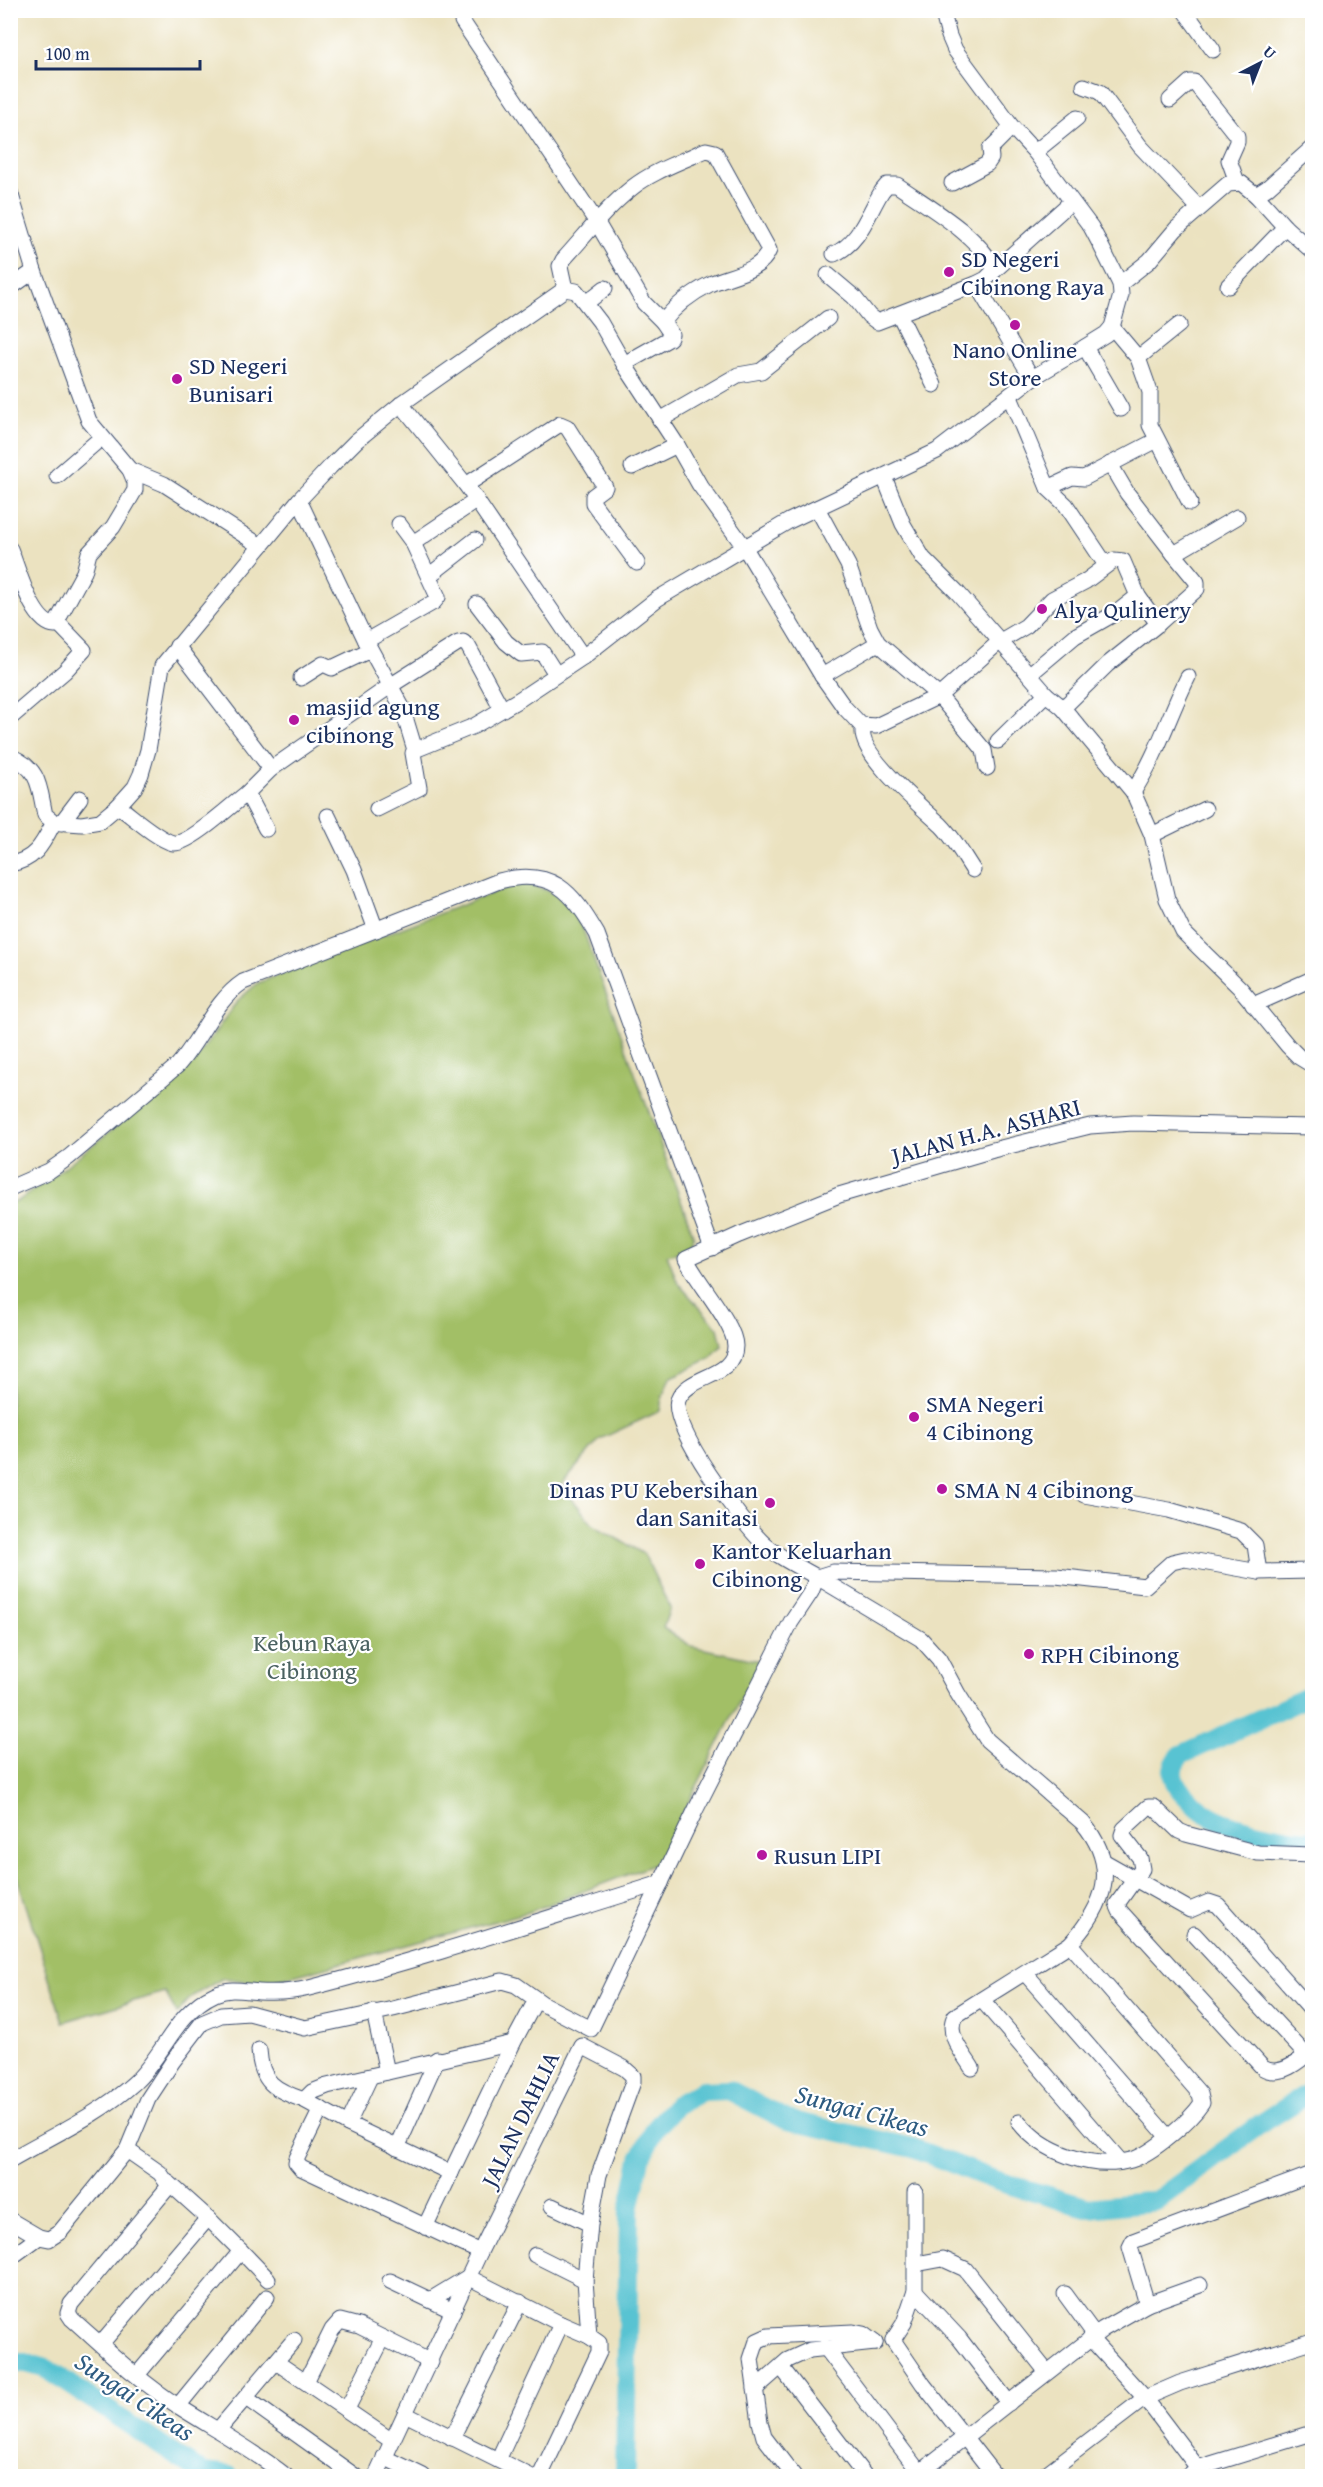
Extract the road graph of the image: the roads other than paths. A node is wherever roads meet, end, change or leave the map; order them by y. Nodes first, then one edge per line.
1 (942, 10) edge
2 (1184, 10) edge
3 (462, 21) dead end
4 (1213, 50) dead end
5 (1084, 86) dead end
6 (1170, 100) dead end
7 (1077, 118) dead end
8 (1012, 127) junction
9 (1312, 148) edge
10 (1035, 152) junction
11 (1237, 182) junction
12 (952, 183) dead end
13 (10, 192) edge
14 (1256, 195) junction
15 (1071, 202) junction
16 (1199, 208) junction
17 (596, 221) junction
18 (1284, 227) junction
19 (1312, 251) edge
20 (834, 254) dead end
21 (995, 270) junction
22 (34, 271) junction
23 (828, 275) dead end
24 (976, 284) junction
25 (1120, 284) junction
26 (1228, 286) dead end
27 (10, 288) edge
28 (605, 288) dead end
29 (565, 289) junction
30 (586, 303) junction
31 (899, 314) junction
32 (828, 318) dead end
33 (663, 322) junction
34 (1179, 325) dead end
35 (1112, 327) junction
36 (1086, 347) junction
37 (1138, 358) junction
38 (624, 364) junction
39 (1032, 378) junction
40 (934, 385) dead end
41 (1010, 396) junction
42 (401, 404) junction
43 (1121, 409) dead end
44 (660, 420) junction
45 (101, 438) junction
46 (1157, 440) junction
47 (677, 445) junction
48 (1110, 464) junction
49 (632, 467) dead end
50 (130, 470) junction
51 (57, 476) dead end
52 (884, 477) junction
53 (466, 485) junction
54 (1048, 488) junction
55 (299, 500) junction
56 (477, 500) junction
57 (1190, 503) dead end
58 (817, 508) junction
59 (1237, 517) dead end
60 (399, 524) dead end
61 (475, 540) dead end
62 (413, 543) junction
63 (261, 546) junction
64 (745, 548) junction
65 (10, 549) edge
66 (1174, 554) junction
67 (637, 563) dead end
68 (1106, 566) junction
69 (430, 575) junction
70 (1138, 596) junction
71 (477, 604) dead end
72 (57, 622) junction
73 (1158, 624) junction
74 (999, 642) junction
75 (878, 643) junction
76 (368, 645) junction
77 (177, 646) junction
78 (583, 657) junction
79 (556, 674) junction
80 (1030, 674) junction
81 (822, 676) junction
82 (1188, 677) dead end
83 (301, 678) dead end
84 (390, 686) junction
85 (1046, 694) junction
86 (939, 696) junction
87 (1063, 708) junction
88 (502, 709) junction
89 (10, 718) edge
90 (864, 727) junction
91 (998, 741) dead end
92 (415, 750) junction
93 (10, 756) edge
94 (987, 768) dead end
95 (271, 769) junction
96 (1133, 792) junction
97 (247, 793) junction
98 (80, 798) dead end
99 (118, 806) junction
100 (377, 809) dead end
101 (1205, 809) dead end
102 (328, 816) dead end
103 (58, 822) junction
104 (266, 829) dead end
105 (1152, 835) junction
106 (10, 864) edge
107 (973, 870) dead end
108 (376, 930) junction
109 (1312, 979) edge
110 (1253, 1005) junction
111 (1312, 1065) edge
112 (1312, 1127) edge
113 (10, 1188) edge
114 (712, 1248) junction
115 (1084, 1495) dead end
116 (1312, 1571) edge
117 (1259, 1572) junction
118 (817, 1577) junction
119 (1312, 1855) edge
120 (1105, 1862) junction
121 (1136, 1879) junction
122 (661, 1883) junction
123 (1194, 1934) dead end
124 (1070, 1944) junction
125 (1026, 1973) junction
126 (536, 2000) junction
127 (982, 2000) junction
128 (374, 2012) junction
129 (1312, 2012) edge
130 (591, 2029) junction
131 (513, 2043) junction
132 (582, 2046) junction
133 (259, 2050) dead end
134 (1309, 2053) edge
135 (437, 2059) junction
136 (972, 2068) dead end
137 (387, 2072) junction
138 (370, 2077) junction
139 (304, 2100) junction
140 (321, 2109) junction
141 (1019, 2122) dead end
142 (348, 2124) junction
143 (1167, 2136) junction
144 (398, 2148) junction
145 (127, 2150) junction
146 (10, 2160) edge
147 (1121, 2162) junction
148 (451, 2173) junction
149 (1312, 2174) edge
150 (166, 2189) junction
151 (915, 2192) dead end
152 (552, 2206) dead end
153 (208, 2218) junction
154 (10, 2220) edge
155 (590, 2224) junction
156 (425, 2227) junction
157 (39, 2237) junction
158 (241, 2251) junction
159 (480, 2252) junction
160 (535, 2255) dead end
161 (10, 2258) edge
162 (916, 2264) junction
163 (468, 2277) junction
164 (268, 2279) dead end
165 (585, 2280) junction
166 (390, 2281) dead end
167 (1200, 2285) dead end
168 (915, 2292) junction
169 (1065, 2294) dead end
170 (267, 2297) dead end
171 (430, 2300) junction
172 (519, 2302) junction
173 (1148, 2304) junction
174 (453, 2311) junction
175 (561, 2324) junction
176 (589, 2336) junction
177 (1092, 2336) junction
178 (383, 2338) junction
179 (294, 2340) dead end
180 (893, 2340) junction
181 (1312, 2342) edge
182 (875, 2343) junction
183 (101, 2344) junction
184 (825, 2347) junction
185 (276, 2362) junction
186 (431, 2362) junction
187 (781, 2367) junction
188 (1046, 2372) junction
189 (137, 2375) junction
190 (306, 2382) junction
191 (755, 2389) junction
192 (246, 2398) junction
193 (1145, 2398) junction
194 (1009, 2403) junction
195 (178, 2406) junction
196 (347, 2409) junction
197 (405, 2414) junction
198 (218, 2430) junction
199 (1312, 2433) edge
200 (965, 2436) junction
201 (452, 2438) junction
202 (392, 2440) junction
203 (384, 2457) junction
204 (498, 2460) junction
205 (918, 2474) edge
206 (1197, 2474) edge
207 (286, 2476) edge
208 (355, 2476) edge
209 (376, 2476) edge
210 (423, 2476) edge
211 (530, 2476) edge
212 (540, 2476) edge
213 (794, 2476) edge
214 (865, 2476) edge
215 (995, 2476) edge
216 (1042, 2476) edge

1 - 8 street
2 - 4 street
3 - 17 street
5 - 16 street
6 - 11 street
7 - 10 street
8 - 10 street
8 - 12 street
9 - 14 street
10 - 15 street
11 - 14 street
11 - 16 street
13 - 22 street
14 - 18 street
15 - 21 street
15 - 25 street
16 - 25 street
17 - 29 street
17 - 33 street
17 - 33 street
18 - 19 street
18 - 26 street
20 - 21 street
21 - 24 street
22 - 27 street
22 - 45 street
23 - 31 street
24 - 31 street
24 - 39 street
25 - 35 street
28 - 30 street
29 - 30 street
29 - 42 street
30 - 38 street
31 - 40 street
32 - 44 street
33 - 38 street
34 - 37 street
35 - 36 street
35 - 37 street
36 - 39 street
36 - 43 street
37 - 46 street
38 - 44 street
39 - 41 street
41 - 52 street
41 - 54 street
42 - 53 street
42 - 55 street
44 - 47 street
45 - 50 street
45 - 51 street
46 - 48 street
46 - 57 street
47 - 49 street
47 - 64 street
48 - 54 street
48 - 66 street
50 - 63 street
50 - 72 street
52 - 58 street
52 - 74 street
53 - 56 street
53 - 67 street
54 - 68 street
55 - 63 street
55 - 76 street
56 - 62 street
56 - 78 street
58 - 64 street
58 - 75 street
59 - 66 street
60 - 62 street
61 - 69 street
62 - 69 street
63 - 77 street
64 - 78 street
64 - 81 street
65 - 72 street
66 - 73 street
68 - 70 street
68 - 74 street
69 - 76 street
70 - 73 street
70 - 80 street
71 - 79 street
72 - 89 street
73 - 87 street
74 - 80 street
74 - 86 street
75 - 81 street
75 - 86 street
76 - 83 street
76 - 84 street
77 - 95 street
77 - 99 street
78 - 79 street
79 - 88 street
80 - 85 street
81 - 90 street
82 - 96 street
84 - 88 street
84 - 92 street
84 - 95 street
85 - 87 street
85 - 91 street
86 - 90 street
86 - 94 street
87 - 96 street
88 - 92 street
90 - 107 street
92 - 100 street
93 - 103 street
95 - 97 street
96 - 105 street
97 - 99 street
97 - 104 street
98 - 103 street
99 - 103 street
101 - 105 street
102 - 108 street
103 - 106 street
105 - 110 street
108 - 113 street
108 - 114 street
109 - 110 street
110 - 111 street
112 - 114 street, JALAN H.A. ASHARI
114 - 118 street, JALAN H.A. ASHARI
115 - 117 street
116 - 117 street
117 - 118 street
118 - 120 street
118 - 122 street
119 - 121 street
120 - 121 street
120 - 124 street
121 - 129 street
121 - 134 street
122 - 130 street
122 - 146 street
123 - 134 street
124 - 125 street
124 - 143 street
125 - 127 street
125 - 143 street
126 - 128 street
126 - 130 street
126 - 131 street
127 - 136 street
127 - 147 street
128 - 137 street
128 - 145 street
130 - 132 street
131 - 135 street
131 - 148 street
132 - 155 street, JALAN DAHLIA
132 - 159 street, JALAN DAHLIA
133 - 139 street
135 - 137 street
135 - 144 street
137 - 138 street
138 - 139 street
138 - 142 street
139 - 140 street
140 - 142 street
140 - 156 street
141 - 147 street
142 - 144 street
143 - 147 street
144 - 148 street
145 - 150 street
145 - 157 street
148 - 156 street
149 - 173 street
150 - 153 street
150 - 183 street
151 - 162 street
152 - 155 street
153 - 158 street
153 - 183 street
154 - 157 street
155 - 165 street, JALAN DAHLIA
156 - 159 street
157 - 161 street
158 - 164 street
158 - 189 street
159 - 163 street, JALAN DAHLIA
160 - 165 street
162 - 168 street
162 - 188 street
163 - 171 street
163 - 172 street
163 - 174 street, JALAN DAHLIA
165 - 176 street, JALAN DAHLIA
166 - 171 street
167 - 173 street
168 - 180 street
168 - 194 street
169 - 177 street
170 - 195 street
171 - 174 street
172 - 175 street
172 - 201 street
173 - 177 street
174 - 186 street, JALAN DAHLIA
175 - 176 street
175 - 204 street
176 - 212 street, JALAN DAHLIA
177 - 188 street
177 - 193 street
178 - 186 street
178 - 190 street
178 - 196 street
179 - 185 street
180 - 182 street
180 - 200 street
181 - 193 street
182 - 184 street
182 - 191 street
183 - 189 street
184 - 187 street
184 - 205 street
185 - 190 street
185 - 192 street
186 - 197 street, JALAN DAHLIA
187 - 191 street
187 - 214 street
188 - 194 street
189 - 195 street
190 - 196 street
191 - 213 street
192 - 198 street
192 - 208 street
193 - 206 street
193 - 216 street
194 - 200 street
195 - 198 street
196 - 202 street
197 - 201 street
197 - 202 street, JALAN DAHLIA
198 - 207 street
199 - 206 street
200 - 205 street
200 - 215 street
201 - 204 street
202 - 203 street, JALAN DAHLIA
203 - 209 street, JALAN DAHLIA
203 - 210 street
204 - 211 street

